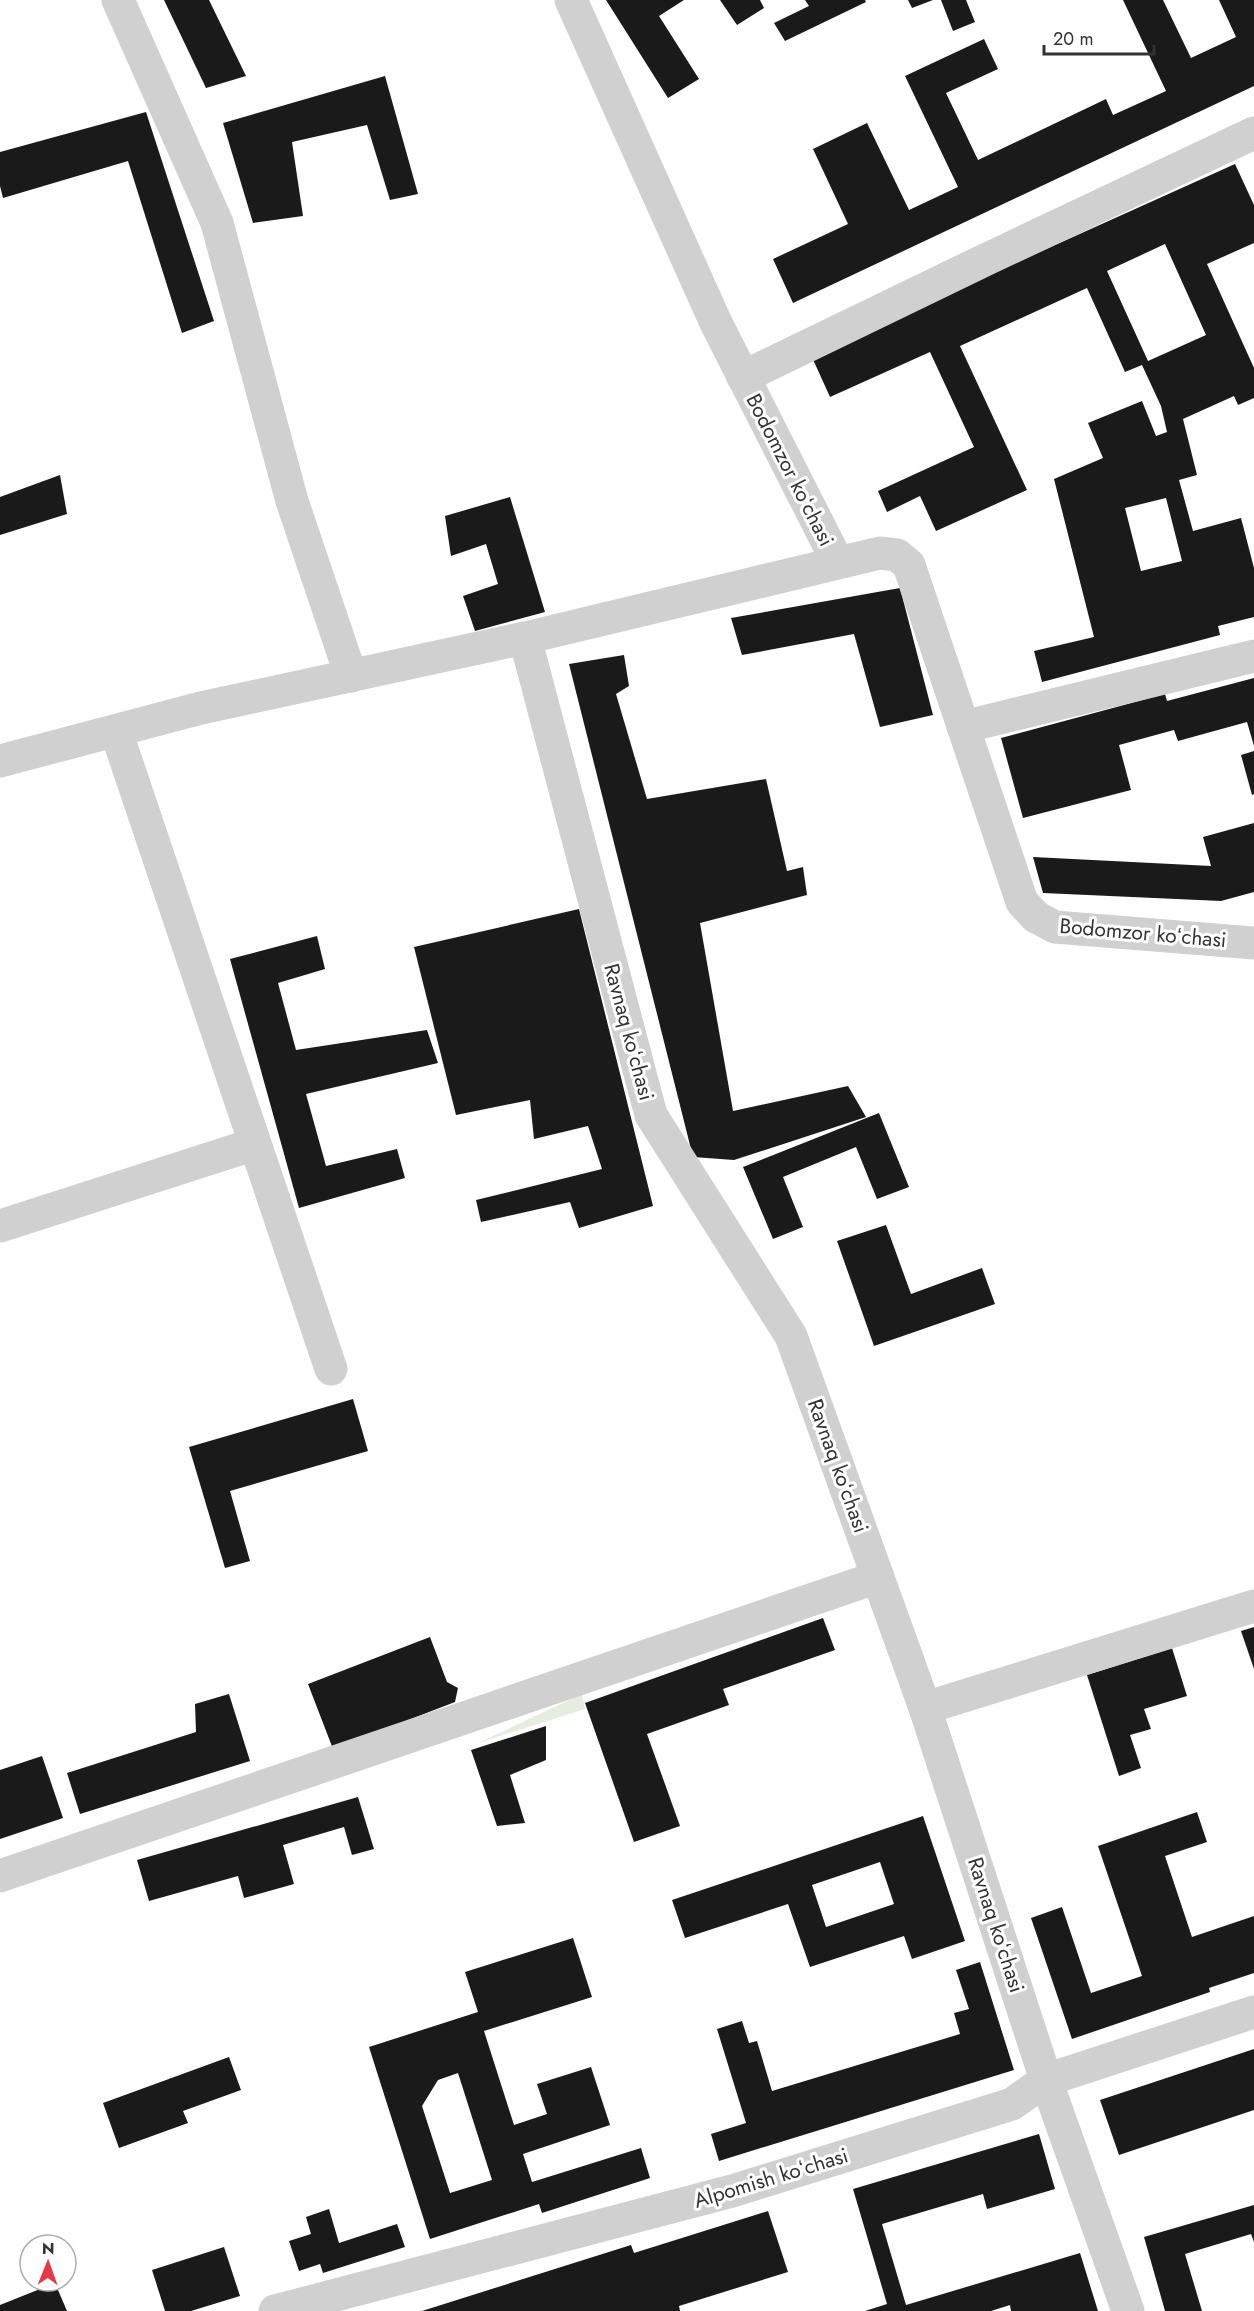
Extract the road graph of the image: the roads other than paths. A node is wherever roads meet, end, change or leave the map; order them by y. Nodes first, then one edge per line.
1 (118, 0) edge
2 (571, 0) edge
3 (1254, 133) edge
4 (743, 377) junction
5 (838, 563) junction
6 (525, 638) junction
7 (1254, 656) edge
8 (351, 676) junction
9 (963, 727) junction
10 (116, 731) junction
11 (0, 761) edge
12 (1254, 943) edge
13 (255, 1144) junction
14 (0, 1226) edge
15 (331, 1368) dead end
16 (878, 1577) junction
17 (1254, 1606) edge
18 (925, 1708) junction
19 (0, 1876) edge
20 (1254, 2012) edge
21 (1046, 2080) junction
22 (275, 2311) edge
23 (1128, 2311) edge

1 - 8 street
2 - 4 street
3 - 4 street, Bodomzor koʻchasi
4 - 5 street, Bodomzor koʻchasi
5 - 6 street
5 - 9 street, Bodomzor koʻchasi
6 - 8 street
6 - 16 street, Ravnaq koʻchasi
7 - 9 street
8 - 10 street
9 - 12 street, Bodomzor koʻchasi
10 - 11 street
10 - 13 street
13 - 14 street
13 - 15 street
16 - 18 street, Ravnaq koʻchasi
16 - 19 street
17 - 18 street
18 - 21 street, Ravnaq koʻchasi
20 - 21 street, Alpomish koʻchasi
21 - 22 street, Alpomish koʻchasi
21 - 23 street, Ravnaq koʻchasi

